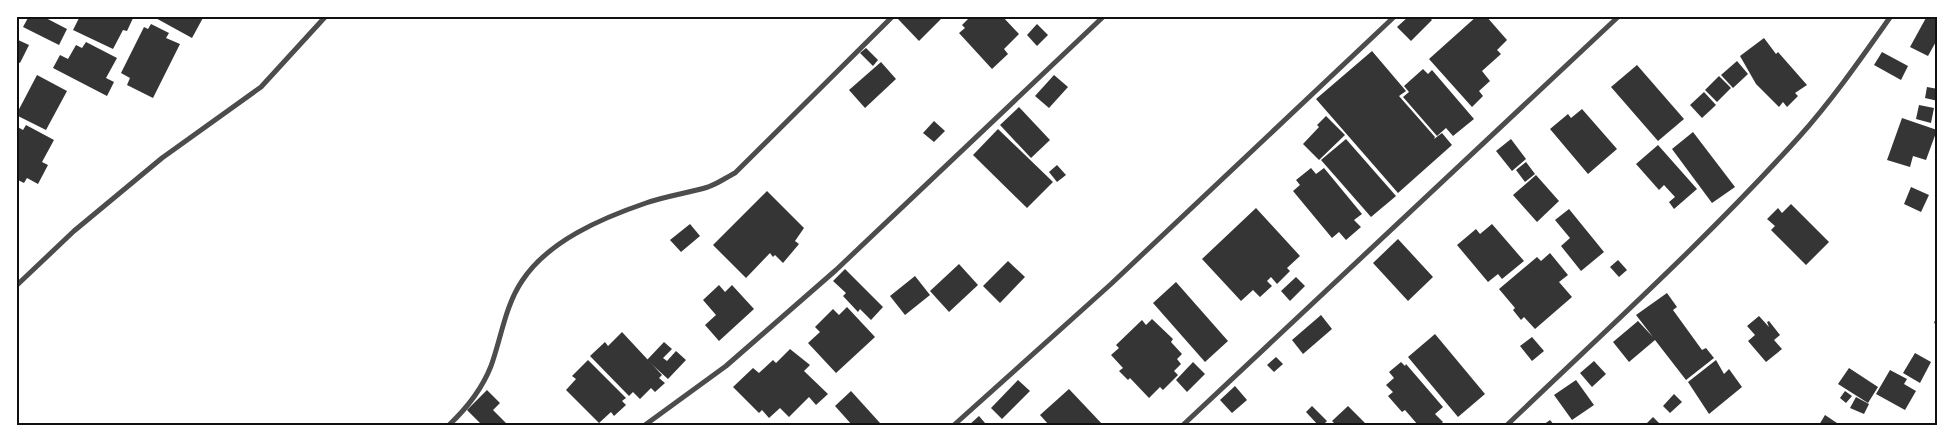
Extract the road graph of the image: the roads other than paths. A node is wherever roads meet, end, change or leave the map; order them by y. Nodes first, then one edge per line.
1 (326, 16) edge
2 (893, 16) edge
3 (1104, 16) edge
4 (1395, 16) edge
5 (1619, 16) edge
6 (1891, 16) edge
7 (16, 286) edge
8 (449, 425) edge
9 (645, 425) edge
10 (954, 425) edge
11 (1183, 425) edge
12 (1507, 425) edge

1 - 7 street
2 - 8 street
3 - 9 street
4 - 10 street
5 - 11 street
6 - 12 street

